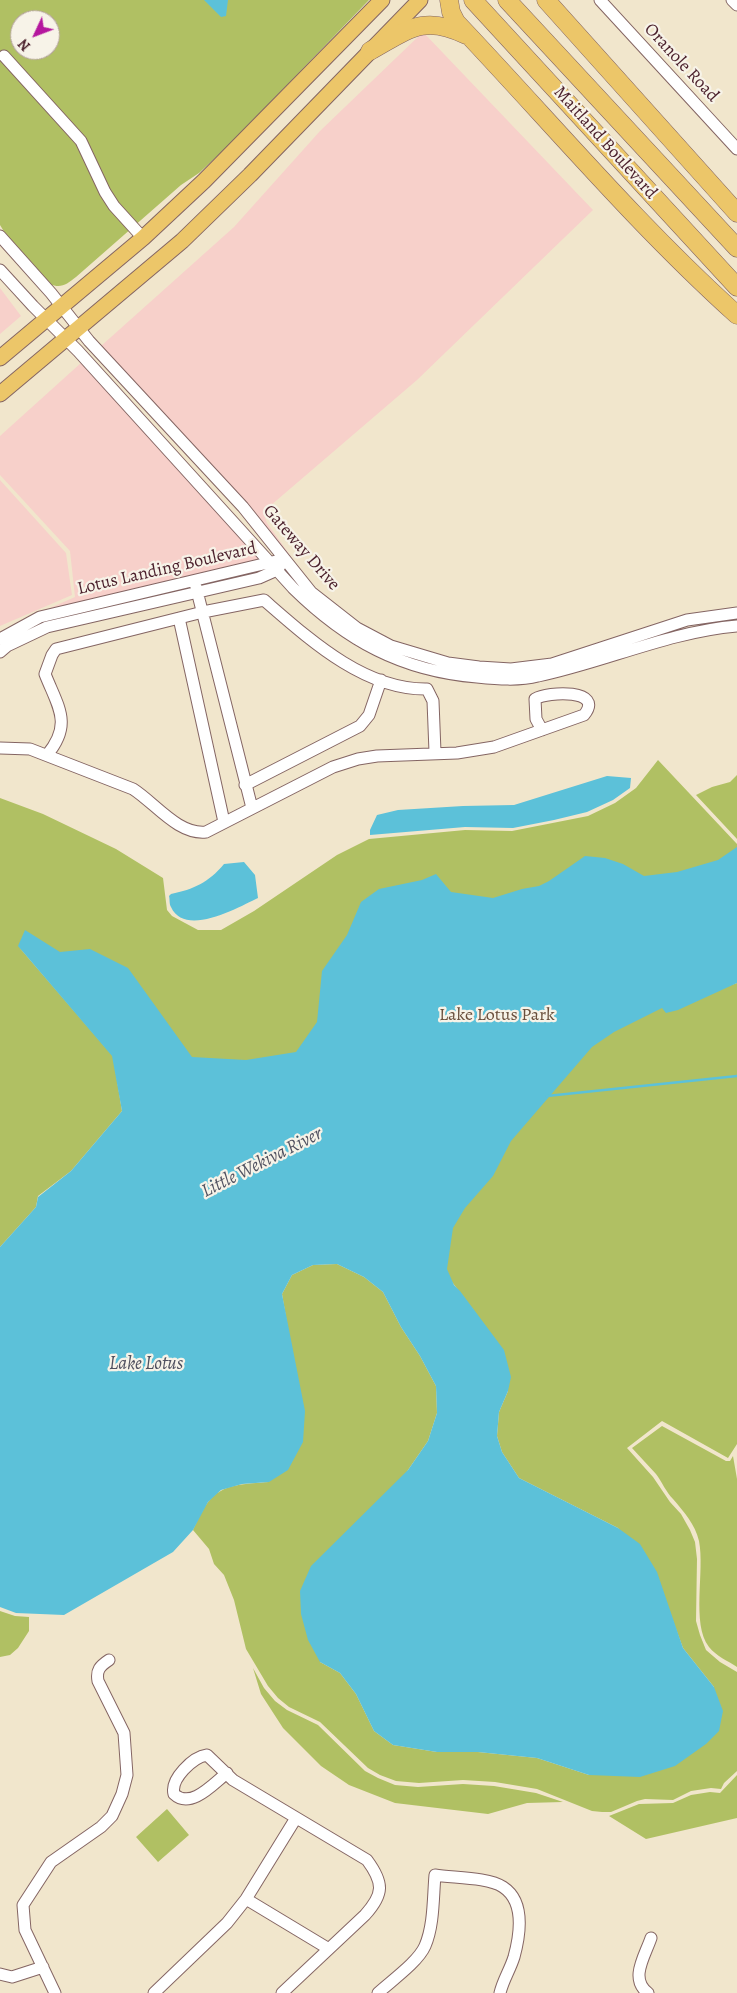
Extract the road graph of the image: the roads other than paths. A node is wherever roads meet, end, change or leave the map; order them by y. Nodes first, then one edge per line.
1 (382, 0) edge
2 (420, 0) edge
3 (448, 0) edge
4 (474, 0) edge
5 (507, 0) edge
6 (546, 0) edge
7 (600, 0) edge
8 (732, 0) edge
9 (737, 5) edge
10 (471, 38) junction
11 (370, 51) junction
12 (3, 59) edge
13 (737, 149) edge
14 (737, 213) edge
15 (0, 236) edge
16 (143, 238) junction
17 (737, 248) edge
18 (0, 270) edge
19 (737, 287) edge
20 (62, 307) junction
21 (737, 315) edge
22 (47, 320) junction
23 (79, 328) junction
24 (66, 339) junction
25 (0, 358) edge
26 (0, 394) edge
27 (191, 452) junction
28 (180, 462) junction
29 (284, 561) junction
30 (273, 566) junction
31 (194, 581) junction
32 (197, 594) junction
33 (203, 612) junction
34 (737, 613) edge
35 (179, 618) junction
36 (737, 626) edge
37 (0, 639) edge
38 (0, 652) edge
39 (381, 680) junction
40 (542, 730) junction
41 (0, 748) edge
42 (435, 752) junction
43 (47, 755) junction
44 (245, 785) junction
45 (252, 808) junction
46 (224, 822) junction
47 (109, 1660) dead end
48 (227, 1773) junction
49 (296, 1818) junction
50 (246, 1899) junction
51 (652, 1938) dead end
52 (329, 1949) junction
53 (43, 1968) junction
54 (0, 1974) edge
55 (54, 1993) edge
56 (154, 1993) edge
57 (282, 1993) edge
58 (378, 1993) edge
59 (500, 1993) edge
60 (648, 1993) edge

1 - 16 main road
2 - 11 main road
3 - 10 highway
4 - 19 highway, Maitland Boulevard
5 - 17 highway, Maitland Boulevard
6 - 14 highway
7 - 13 street, Oranole Road
8 - 9 street
10 - 11 highway
10 - 21 highway
11 - 23 main road
12 - 16 street
15 - 20 street, Gateway Drive
16 - 20 main road
18 - 22 street, Gateway Drive
20 - 22 main road
20 - 23 street, Gateway Drive
22 - 24 street, Gateway Drive
22 - 25 main road
23 - 24 main road
23 - 27 street, Gateway Drive
24 - 26 main road
24 - 28 street, Gateway Drive
27 - 28 street
27 - 29 street, Gateway Drive
28 - 30 street, Gateway Drive
29 - 30 street, Lotus Landing Boulevard
29 - 34 street, Gateway Drive
30 - 31 street, Lotus Landing Boulevard
30 - 32 street, Lotus Landing Boulevard
30 - 36 street, Gateway Drive
31 - 32 street
31 - 37 street, Lotus Landing Boulevard
32 - 33 street
32 - 38 street, Lotus Landing Boulevard
33 - 35 street
33 - 39 street
33 - 44 street
35 - 43 street
35 - 46 street
39 - 42 street
39 - 44 street
40 - 40 street
40 - 42 street
41 - 43 street
42 - 45 street
43 - 46 street
44 - 45 street
45 - 46 street
47 - 53 street
48 - 48 street
48 - 49 street
49 - 50 street
49 - 52 street
50 - 52 street
50 - 56 street
51 - 60 street
52 - 57 street
53 - 54 street
53 - 55 street
58 - 59 street

